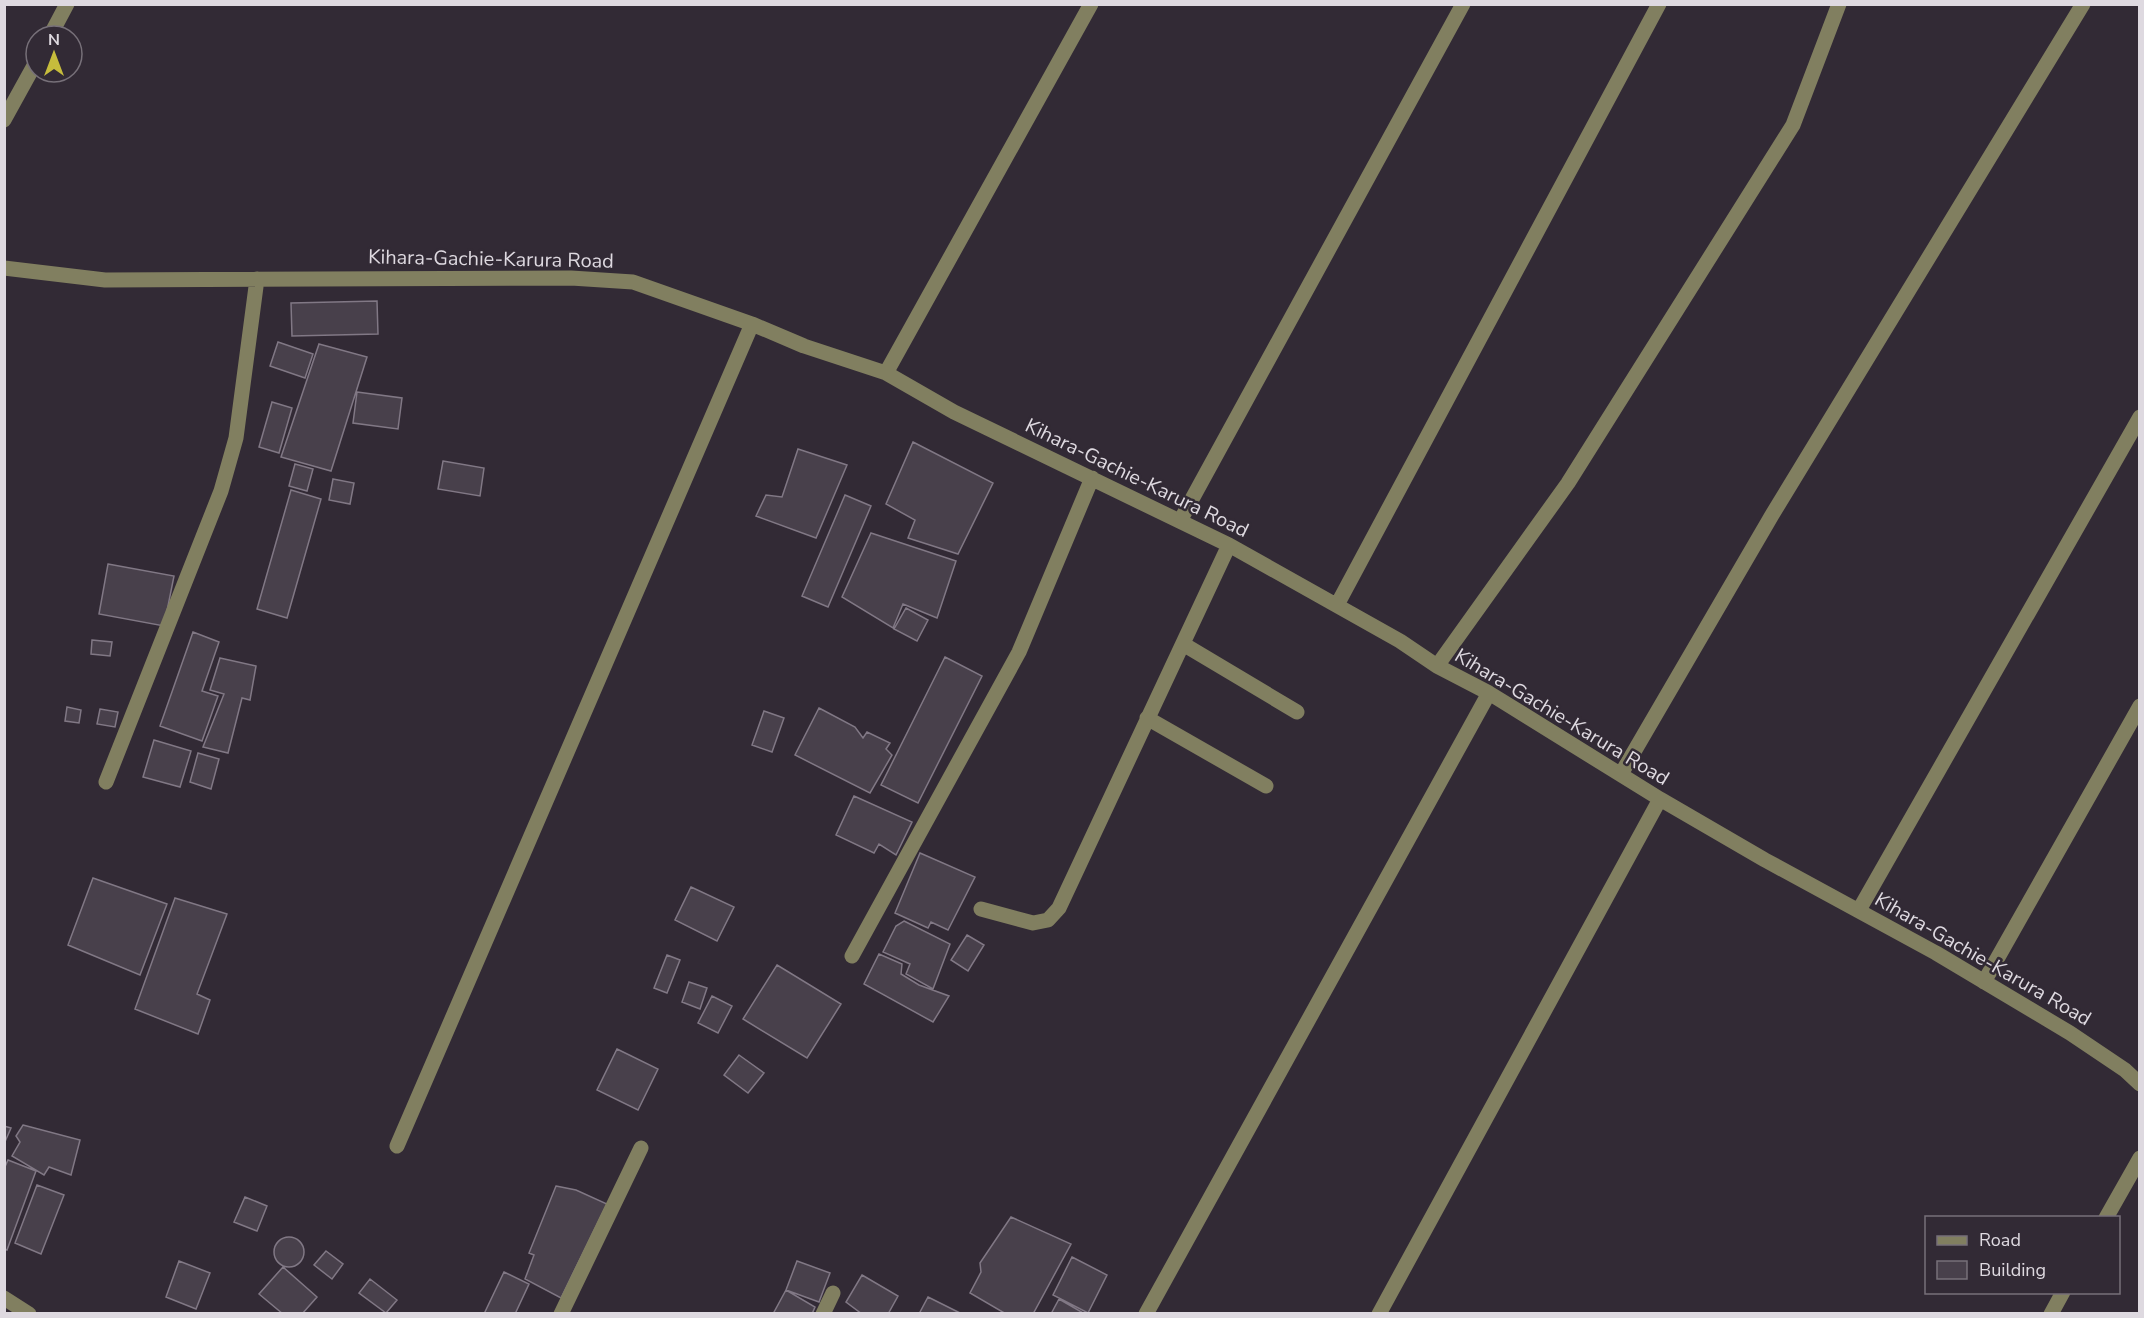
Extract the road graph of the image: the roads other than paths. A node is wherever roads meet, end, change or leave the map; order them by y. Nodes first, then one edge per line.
1 (67, 4) edge
2 (1091, 4) edge
3 (1463, 4) edge
4 (1659, 4) edge
5 (1839, 4) edge
6 (2083, 4) edge
7 (56, 24) edge
8 (24, 84) edge
9 (4, 120) edge
10 (4, 268) edge
11 (256, 279) junction
12 (752, 324) junction
13 (886, 373) junction
14 (2139, 417) edge
15 (1092, 478) junction
16 (1180, 522) junction
17 (1229, 545) junction
18 (1337, 605) junction
19 (1183, 644) junction
20 (1437, 666) junction
21 (1489, 693) junction
22 (2139, 706) edge
23 (1297, 712) dead end
24 (1147, 718) junction
25 (1621, 774) junction
26 (106, 782) dead end
27 (1266, 786) dead end
28 (1660, 799) junction
29 (981, 909) dead end
30 (1859, 910) junction
31 (852, 956) dead end
32 (1984, 982) junction
33 (2139, 1084) edge
34 (397, 1146) dead end
35 (641, 1148) dead end
36 (2139, 1158) edge
37 (2107, 1216) edge
38 (833, 1293) dead end
39 (2062, 1294) edge
40 (4, 1298) edge
41 (29, 1314) edge
42 (561, 1314) edge
43 (823, 1314) edge
44 (1146, 1314) edge
45 (1379, 1314) edge
46 (2051, 1314) edge

1 - 7 street
2 - 13 street
3 - 16 street
4 - 18 street
5 - 20 street
6 - 25 street
8 - 9 street
10 - 11 street, Kihara-Gachie-Karura Road
11 - 12 street, Kihara-Gachie-Karura Road
11 - 26 street
12 - 13 street, Kihara-Gachie-Karura Road
12 - 34 street
13 - 15 street, Kihara-Gachie-Karura Road
14 - 30 street
15 - 16 street, Kihara-Gachie-Karura Road
15 - 31 street
16 - 17 street, Kihara-Gachie-Karura Road
17 - 18 street, Kihara-Gachie-Karura Road
17 - 19 street
18 - 20 street, Kihara-Gachie-Karura Road
19 - 23 street
19 - 24 street
20 - 21 street, Kihara-Gachie-Karura Road
21 - 25 street, Kihara-Gachie-Karura Road
21 - 44 street
22 - 32 street
24 - 27 street
24 - 29 street
25 - 28 street, Kihara-Gachie-Karura Road
28 - 30 street, Kihara-Gachie-Karura Road
28 - 45 street
30 - 32 street, Kihara-Gachie-Karura Road
32 - 33 street, Kihara-Gachie-Karura Road
35 - 42 street
36 - 37 street
38 - 43 street
39 - 46 street
40 - 41 street

